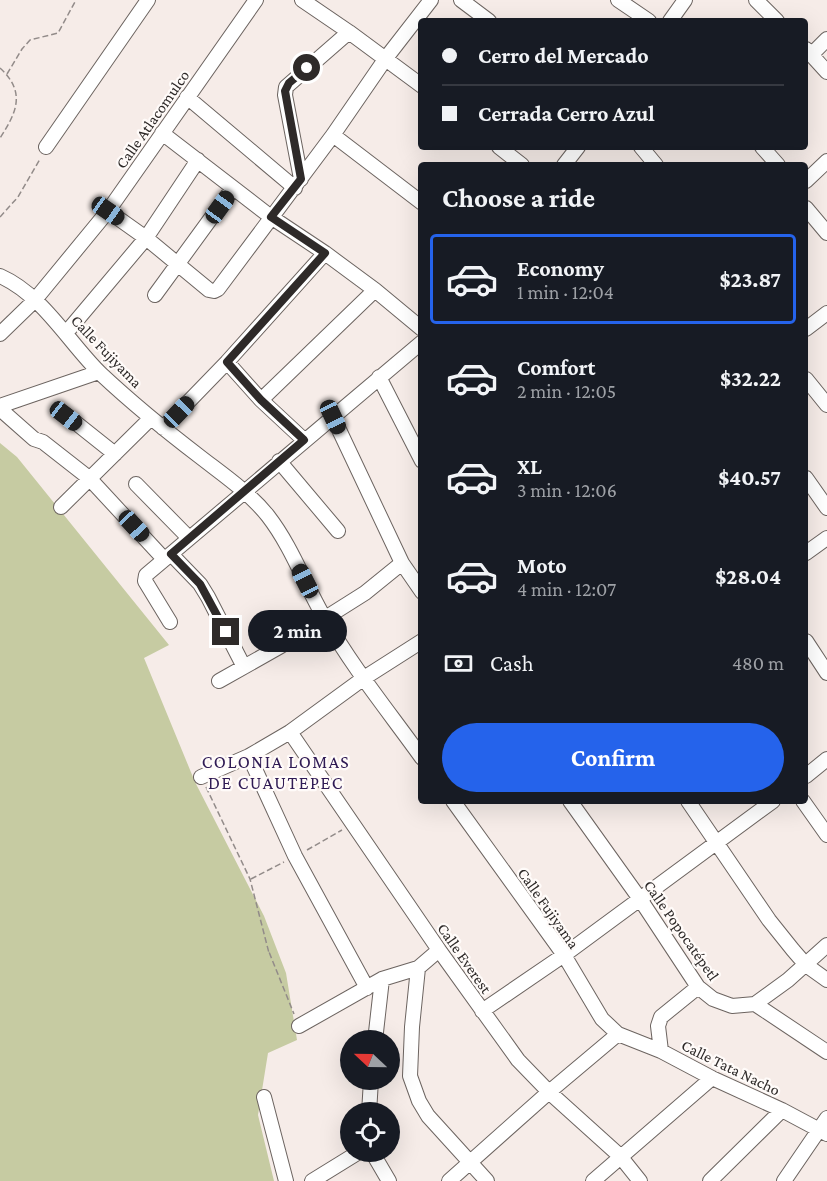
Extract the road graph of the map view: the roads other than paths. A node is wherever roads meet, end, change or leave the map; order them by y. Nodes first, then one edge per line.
1 (148, 0) edge
2 (256, 0) edge
3 (302, 0) edge
4 (431, 0) edge
5 (461, 0) edge
6 (618, 0) edge
7 (685, 0) edge
8 (756, 0) edge
9 (485, 18) edge
10 (645, 18) edge
11 (672, 18) edge
12 (774, 18) edge
13 (349, 32) junction
14 (827, 39) edge
15 (808, 52) edge
16 (386, 58) junction
17 (827, 72) edge
18 (418, 83) edge
19 (187, 97) junction
20 (162, 133) junction
21 (333, 135) junction
22 (46, 147) road end
23 (503, 150) edge
24 (576, 150) edge
25 (644, 150) edge
26 (765, 150) edge
27 (198, 160) junction
28 (827, 161) edge
29 (518, 162) edge
30 (566, 162) edge
31 (654, 162) edge
32 (775, 162) edge
33 (808, 179) edge
34 (298, 183) junction
35 (233, 188) junction
36 (418, 200) edge
37 (808, 210) edge
38 (108, 211) junction
39 (271, 217) junction
40 (827, 233) edge
41 (146, 238) junction
42 (325, 253) junction
43 (179, 264) junction
44 (0, 276) edge
45 (375, 290) junction
46 (155, 295) dead end
47 (34, 301) junction
48 (827, 313) edge
49 (418, 326) edge
50 (808, 327) edge
51 (66, 333) junction
52 (0, 334) edge
53 (418, 345) edge
54 (227, 362) junction
55 (99, 372) junction
56 (379, 377) junction
57 (808, 381) edge
58 (261, 400) junction
59 (827, 405) edge
60 (0, 407) edge
61 (66, 416) dead end
62 (333, 417) junction
63 (151, 418) junction
64 (163, 428) junction
65 (304, 440) junction
66 (418, 453) edge
67 (115, 454) junction
68 (279, 461) junction
69 (89, 478) junction
70 (808, 481) edge
71 (136, 484) dead end
72 (244, 492) junction
73 (61, 507) dead end
74 (827, 508) edge
75 (338, 531) dead end
76 (189, 538) junction
77 (827, 538) edge
78 (808, 552) edge
79 (167, 556) junction
80 (402, 563) junction
81 (418, 586) edge
82 (325, 619) junction
83 (170, 622) dead end
84 (418, 644) edge
85 (808, 644) edge
86 (244, 667) junction
87 (827, 674) edge
88 (364, 678) junction
89 (219, 681) dead end
90 (290, 732) junction
91 (418, 752) edge
92 (249, 756) junction
93 (827, 759) edge
94 (808, 774) edge
95 (201, 777) road end
96 (459, 804) edge
97 (572, 804) edge
98 (690, 804) edge
99 (769, 804) edge
100 (805, 804) edge
101 (827, 835) edge
102 (717, 842) junction
103 (640, 899) junction
104 (827, 945) edge
105 (439, 950) junction
106 (564, 955) junction
107 (806, 965) junction
108 (418, 968) junction
109 (382, 979) junction
110 (827, 980) edge
111 (698, 987) junction
112 (368, 988) junction
113 (755, 1004) junction
114 (482, 1011) junction
115 (299, 1026) road end
116 (376, 1030) edge
117 (618, 1034) junction
118 (661, 1051) junction
119 (827, 1052) edge
120 (712, 1078) junction
121 (549, 1092) junction
122 (264, 1097) dead end
123 (782, 1110) junction
124 (824, 1127) edge
125 (620, 1156) junction
126 (343, 1162) edge
127 (378, 1162) edge
128 (469, 1162) junction
129 (286, 1181) edge
130 (312, 1181) edge
131 (389, 1181) edge
132 (449, 1181) edge
133 (487, 1181) edge
134 (592, 1181) edge
135 (640, 1181) edge
136 (710, 1181) edge
137 (784, 1181) edge

1 - 22 street
2 - 19 street, Calle Atlacomulco
3 - 13 street
4 - 16 street
5 - 9 street
6 - 10 street
7 - 11 street
8 - 12 street
13 - 16 street
13 - 34 street
14 - 15 street
15 - 17 street
16 - 18 street
16 - 21 street
19 - 20 street, Calle Atlacomulco
19 - 34 street
20 - 27 street
20 - 38 street, Calle Atlacomulco
21 - 34 street
21 - 36 street
23 - 29 street
24 - 30 street
25 - 31 street
26 - 32 street
27 - 35 street
27 - 41 street
28 - 33 street
34 - 39 street
35 - 39 street
35 - 43 street
37 - 40 street
38 - 41 street
38 - 47 street, Calle Atlacomulco
39 - 42 street
39 - 43 street
41 - 43 street
41 - 51 street
42 - 45 street
42 - 54 street
43 - 46 street
44 - 47 street, Calle Fujiyama
45 - 49 street
45 - 58 street
47 - 51 street, Calle Fujiyama
47 - 52 street, Calle Atlacomulco
48 - 50 street
51 - 55 street, Calle Fujiyama
53 - 56 street
54 - 58 street
54 - 64 street
55 - 60 street
55 - 63 street, Calle Fujiyama
56 - 62 street
56 - 66 street
57 - 59 street
58 - 65 street
60 - 69 street
61 - 67 street
62 - 65 street
62 - 80 street
63 - 64 street, Calle Fujiyama
63 - 67 street
64 - 72 street, Calle Fujiyama
65 - 68 street
67 - 69 street
68 - 72 street
68 - 75 street
69 - 73 street
69 - 79 street
70 - 74 street
71 - 76 street
72 - 76 street
72 - 82 street, Calle Fujiyama
76 - 79 street
77 - 78 street
79 - 83 street
79 - 86 street
80 - 81 street
80 - 82 street
82 - 86 street
82 - 88 street, Calle Fujiyama
84 - 88 street
85 - 87 street
86 - 89 street
88 - 90 street
88 - 91 street, Calle Fujiyama
90 - 92 street
90 - 105 street, Calle Everest
92 - 95 street
92 - 112 street
93 - 94 street
96 - 106 street, Calle Fujiyama
97 - 103 street, Calle Popocatépetl
98 - 102 street
99 - 102 street
100 - 101 street
102 - 103 street
102 - 107 street
103 - 106 street
103 - 111 street, Calle Popocatépetl
104 - 107 street
105 - 108 street
105 - 114 street, Calle Everest
106 - 114 street
106 - 117 street, Calle Fujiyama
107 - 110 street
107 - 113 street
108 - 109 street
108 - 128 street
109 - 112 street
109 - 116 street
111 - 113 street, Calle Popocatépetl
111 - 118 street
112 - 115 street
113 - 119 street
114 - 121 street, Calle Everest
117 - 118 street, Calle Tata Nacho
117 - 121 street
118 - 120 street, Calle Tata Nacho
120 - 123 street, Calle Tata Nacho
120 - 125 street
121 - 125 street, Calle Everest
121 - 128 street
122 - 129 street
123 - 124 street, Calle Tata Nacho
123 - 136 street
124 - 137 street
125 - 134 street
125 - 135 street, Calle Everest
126 - 130 street
127 - 131 street
128 - 132 street
128 - 133 street

